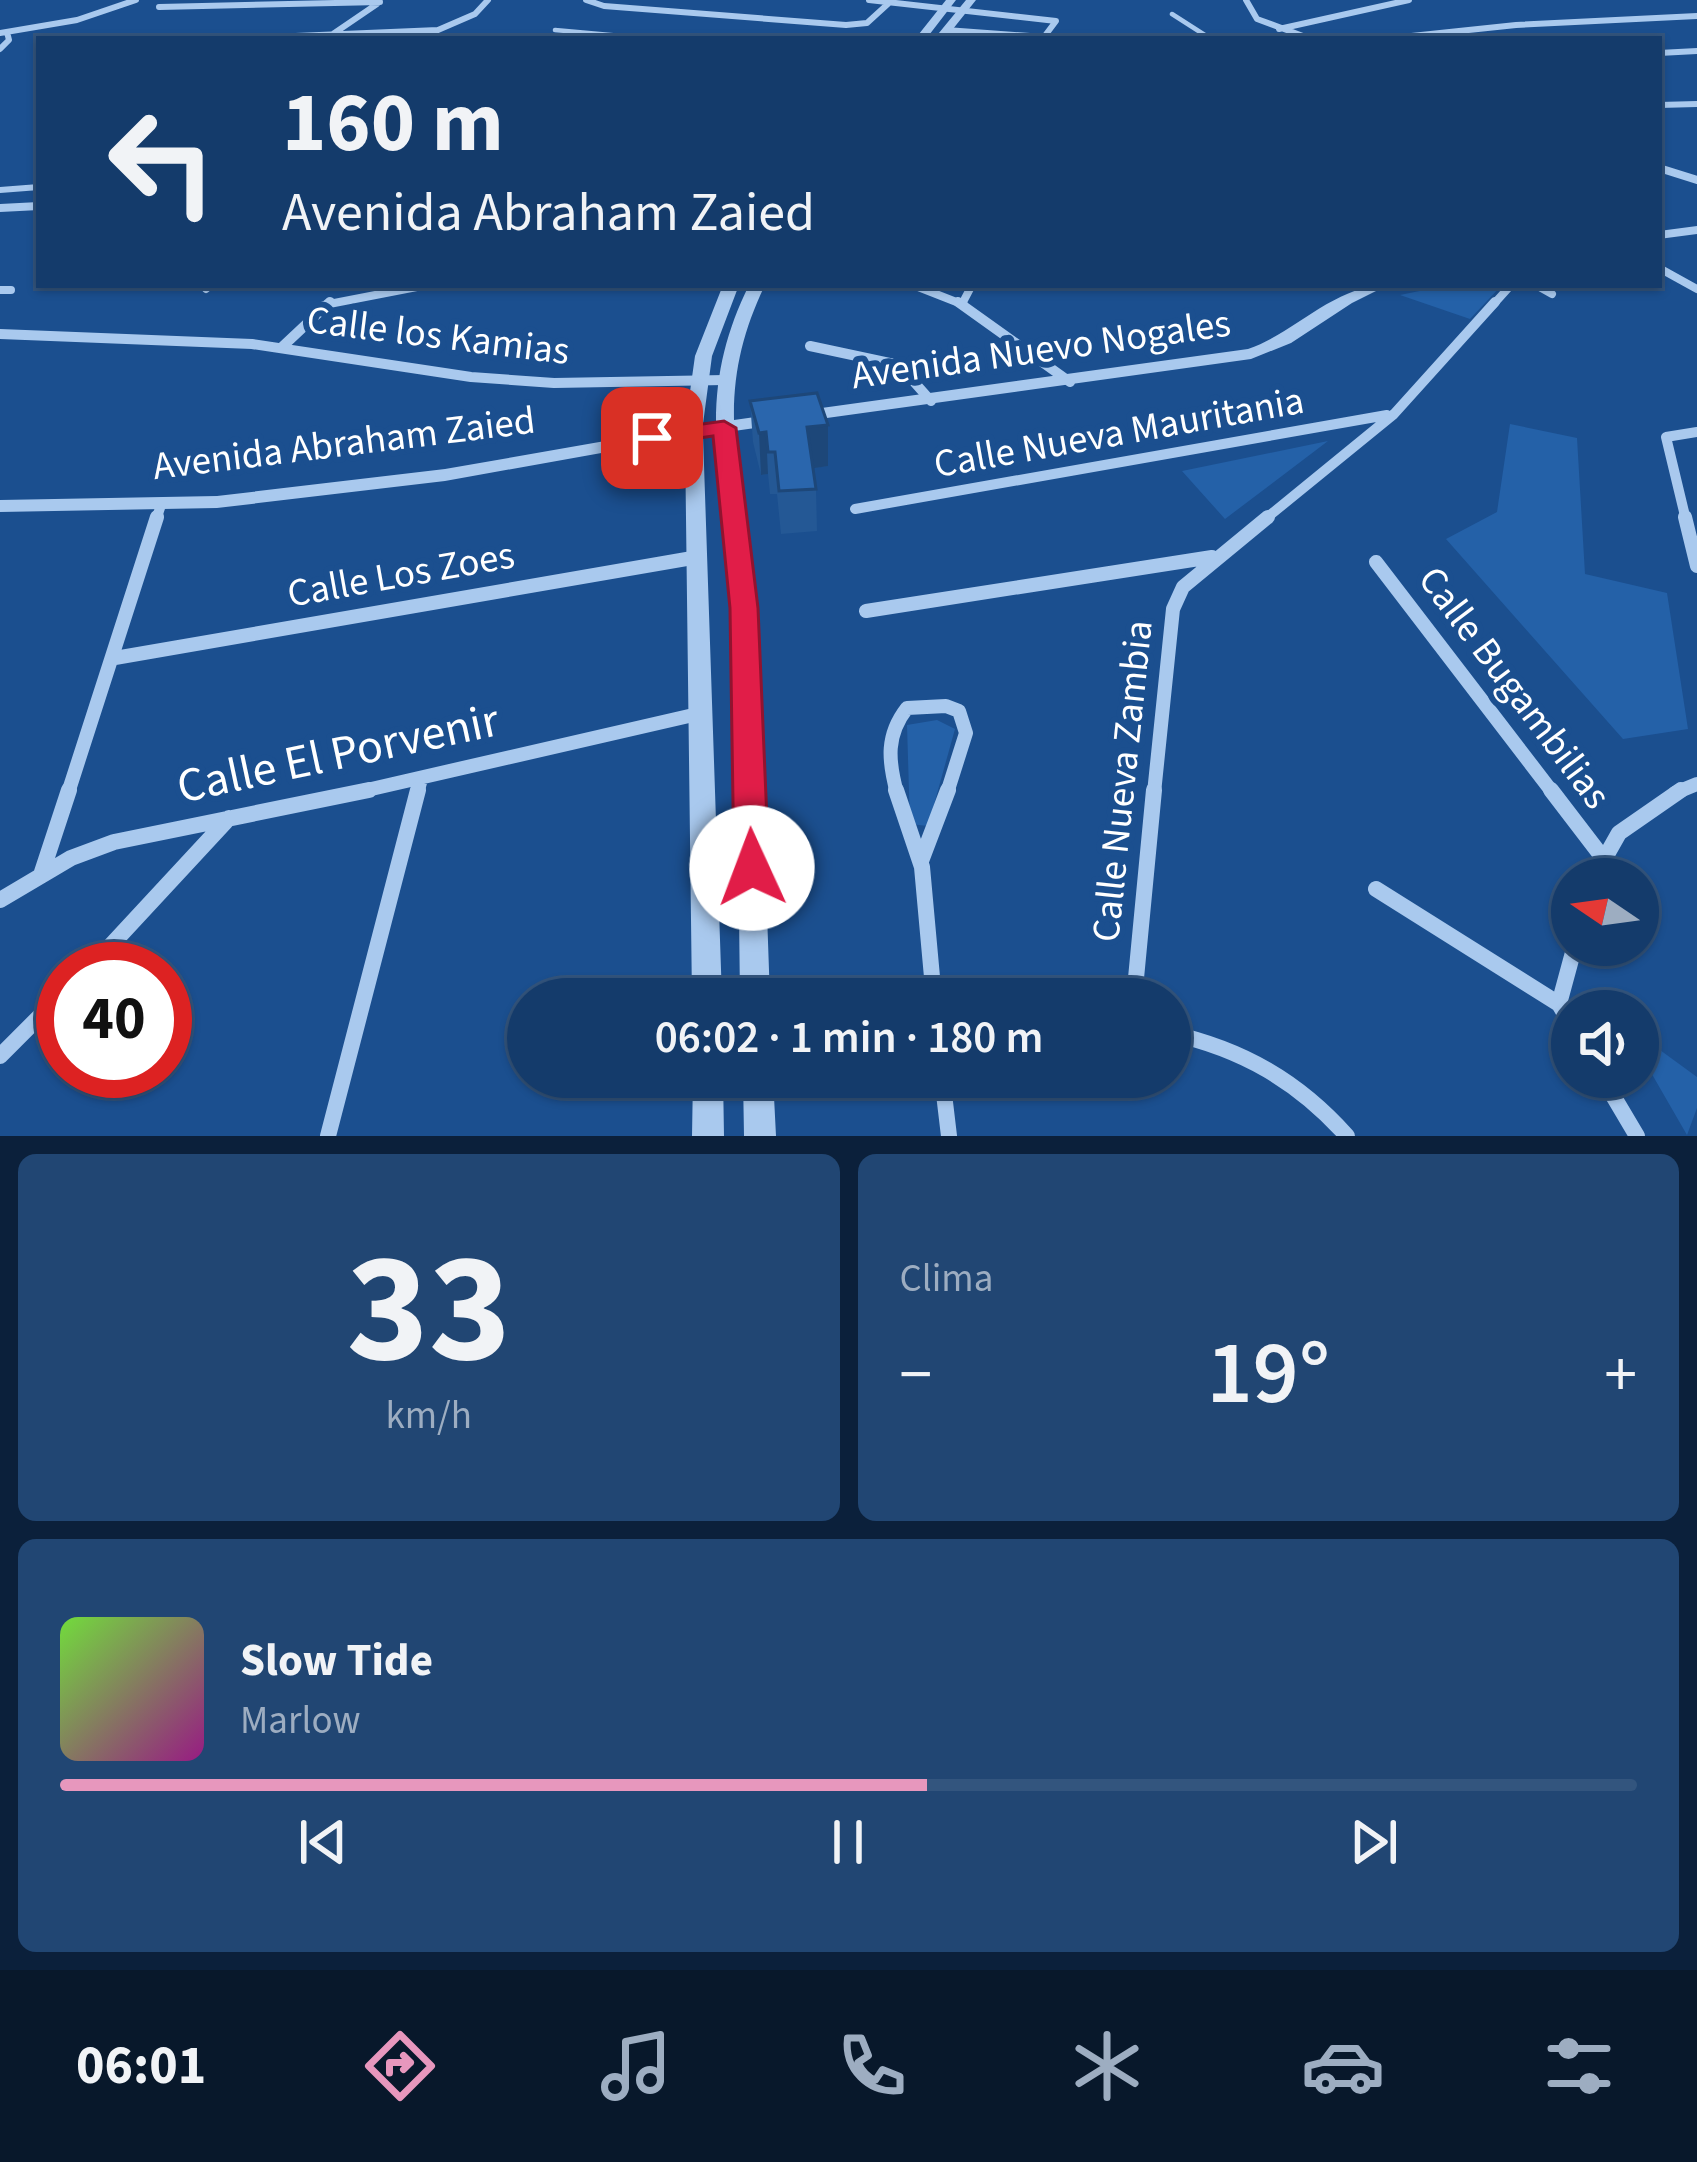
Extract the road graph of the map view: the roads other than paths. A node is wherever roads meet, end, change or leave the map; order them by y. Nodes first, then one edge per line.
1 (136, 0) edge
2 (488, 0) edge
3 (586, 0) edge
4 (868, 0) edge
5 (1246, 0) edge
6 (1409, 0) edge
7 (382, 1) edge
8 (890, 2) edge
9 (949, 3) edge
10 (968, 4) edge
11 (159, 7) dead end
12 (1172, 14) dead end
13 (1697, 16) edge
14 (1279, 29) junction
15 (555, 30) dead end
16 (4, 33) edge
17 (942, 34) edge
18 (330, 36) joint
19 (622, 36) edge
20 (922, 36) edge
21 (993, 36) edge
22 (1046, 36) edge
23 (1206, 36) edge
24 (1301, 36) edge
25 (1409, 36) edge
26 (0, 49) edge
27 (1697, 51) edge
28 (1662, 53) edge
29 (1697, 104) edge
30 (1662, 105) edge
31 (1662, 169) edge
32 (1697, 180) edge
33 (36, 187) edge
34 (0, 190) edge
35 (36, 206) edge
36 (0, 208) edge
37 (1697, 230) edge
38 (1662, 235) edge
39 (1662, 270) edge
40 (410, 288) edge
41 (730, 288) edge
42 (756, 288) edge
43 (922, 288) edge
44 (970, 288) edge
45 (1374, 288) edge
46 (1508, 288) edge
47 (1541, 288) edge
48 (1697, 290) edge
49 (1552, 294) dead end
50 (962, 304) junction
51 (0, 334) edge
52 (810, 346) dead end
53 (281, 348) junction
54 (725, 380) junction
55 (696, 381) junction
56 (1071, 382) junction
57 (931, 401) junction
58 (1394, 414) junction
59 (724, 428) junction
60 (694, 431) junction
61 (1697, 432) edge
62 (161, 505) junction
63 (0, 506) edge
64 (855, 509) dead end
65 (699, 557) junction
66 (1213, 557) junction
67 (1376, 562) dead end
68 (1697, 566) edge
69 (866, 611) dead end
70 (115, 658) junction
71 (704, 713) junction
72 (421, 779) junction
73 (1697, 784) edge
74 (230, 817) junction
75 (1600, 854) junction
76 (1599, 858) edge
77 (921, 862) junction
78 (41, 875) junction
79 (1376, 889) dead end
80 (0, 900) edge
81 (114, 942) edge
82 (707, 978) edge
83 (754, 978) edge
84 (932, 978) edge
85 (1136, 978) edge
86 (1551, 1000) edge
87 (36, 1020) edge
88 (1191, 1040) edge
89 (0, 1055) edge
90 (708, 1098) edge
91 (759, 1098) edge
92 (944, 1098) edge
93 (1614, 1098) edge
94 (328, 1136) edge
95 (708, 1136) edge
96 (760, 1136) edge
97 (949, 1136) edge
98 (1347, 1136) edge
99 (1637, 1136) edge

1 - 16 street
2 - 18 street
3 - 8 street
4 - 8 street
5 - 14 street
6 - 14 street
7 - 11 street
7 - 18 street
8 - 9 street
9 - 10 street
9 - 20 street
10 - 17 street
10 - 22 street
12 - 23 lane
13 - 25 street
14 - 24 street
15 - 19 lane
16 - 26 street
17 - 21 street
27 - 28 street
29 - 30 street
31 - 32 street
33 - 34 lane
35 - 36 street
37 - 38 street
39 - 48 street
40 - 53 street
41 - 55 street
42 - 54 street
43 - 50 street
44 - 50 street
45 - 56 street, Avenida Nuevo Nogales
46 - 58 street, Calle Nueva Zambia
47 - 49 street
50 - 56 street
51 - 53 street, Calle los Kamias
52 - 57 street
53 - 55 street, Calle los Kamias
54 - 55 street, Calle los Kamias
54 - 59 street
55 - 60 street
56 - 57 street, Avenida Nuevo Nogales
57 - 59 street, Avenida Nuevo Nogales
58 - 64 street, Calle Nueva Mauritania
58 - 66 street, Calle Nueva Zambia
59 - 60 street, Avenida Nuevo Nogales
59 - 83 street
60 - 62 street, Avenida Abraham Zaied
60 - 65 street
61 - 68 street
62 - 63 street, Avenida Abraham Zaied
62 - 70 street
65 - 70 street, Calle Los Zoes
65 - 71 street
66 - 69 street
66 - 85 street, Calle Nueva Zambia
67 - 75 street, Calle Bugambilias
70 - 78 street
71 - 72 street, Calle El Porvenir
71 - 82 street
72 - 74 street, Calle El Porvenir
72 - 94 street
73 - 75 street
74 - 78 street, Calle El Porvenir
74 - 81 street
75 - 76 street
77 - 77 street
77 - 84 street
78 - 80 street, Calle El Porvenir
79 - 86 street
87 - 89 street
88 - 98 street
90 - 95 street
91 - 96 street
92 - 97 street
93 - 99 street

